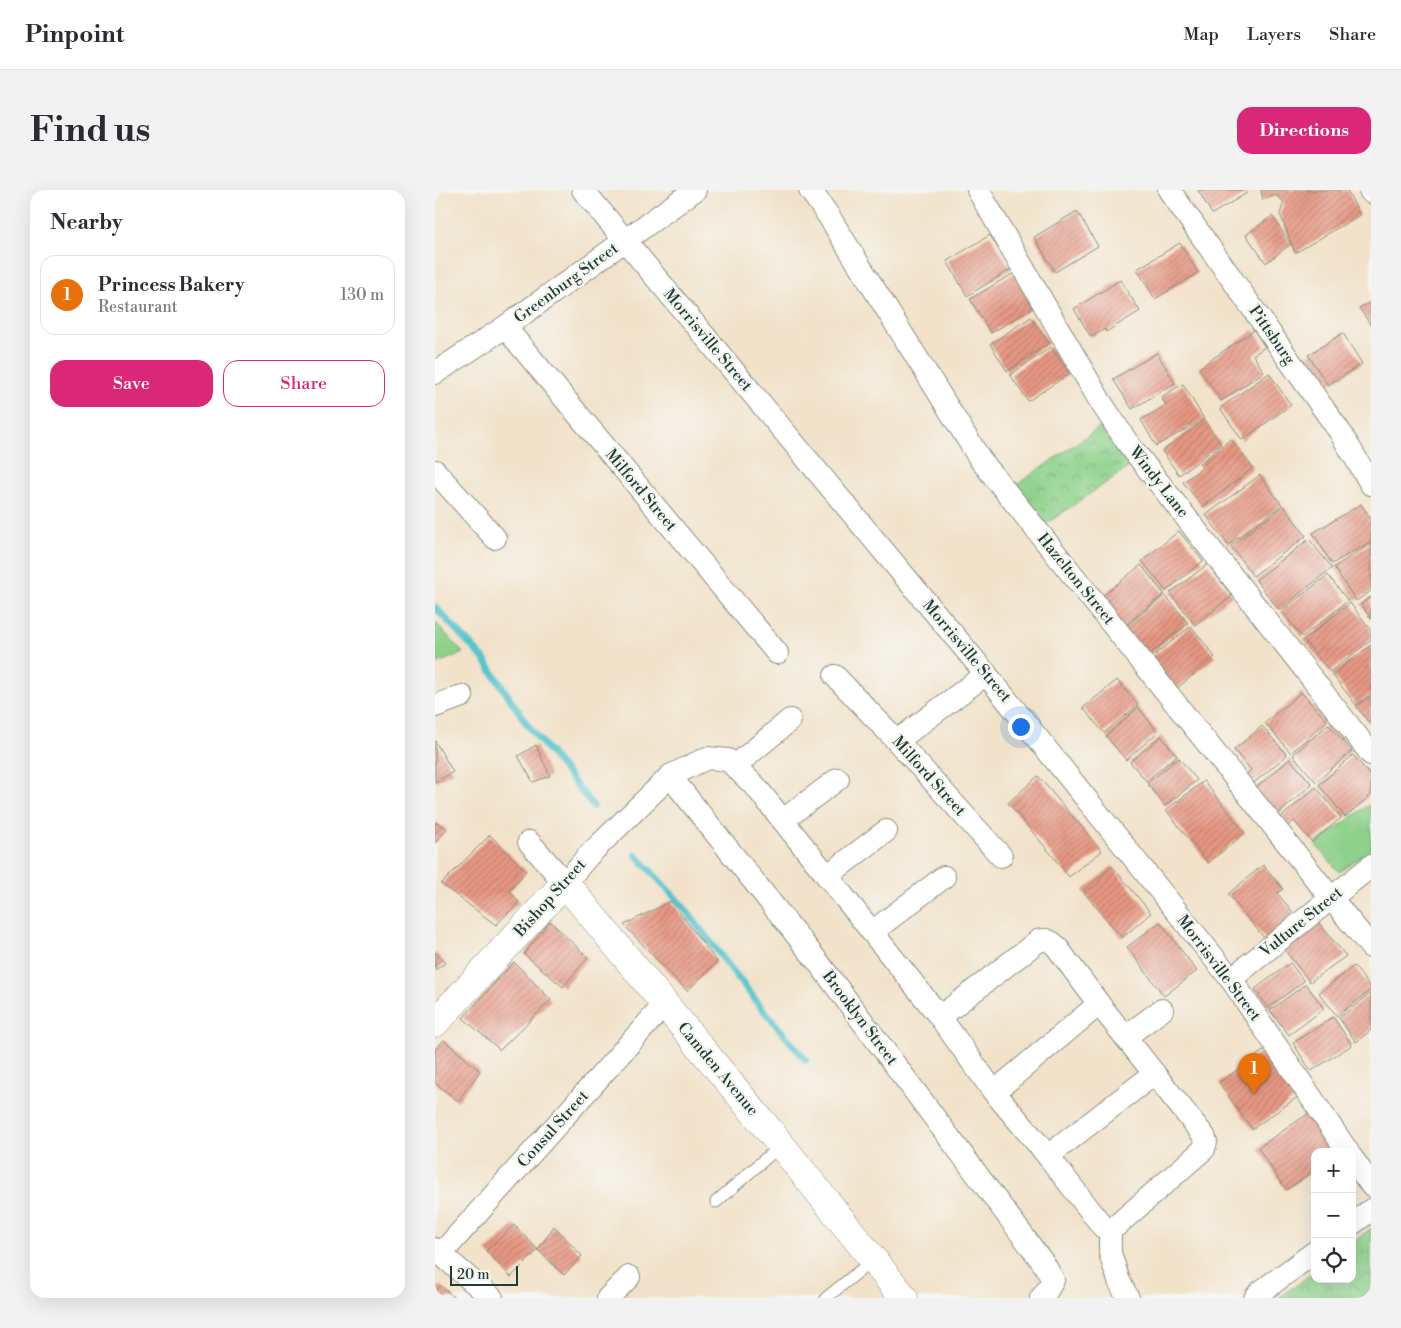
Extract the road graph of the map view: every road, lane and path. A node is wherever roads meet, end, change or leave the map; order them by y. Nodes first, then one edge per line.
1 (583, 190) edge
2 (695, 190) edge
3 (810, 190) edge
4 (978, 190) edge
5 (1169, 190) edge
6 (625, 241) junction
7 (505, 327) junction
8 (435, 373) edge
9 (435, 471) edge
10 (1371, 484) edge
11 (495, 538) dead end
12 (777, 653) dead end
13 (987, 674) junction
14 (835, 676) dead end
15 (463, 696) dead end
16 (435, 706) edge
17 (790, 720) dead end
18 (897, 741) junction
19 (1371, 754) edge
20 (735, 766) junction
21 (670, 776) junction
22 (838, 779) dead end
23 (783, 820) junction
24 (886, 831) dead end
25 (529, 842) dead end
26 (1001, 856) dead end
27 (1371, 866) edge
28 (827, 876) junction
29 (944, 877) dead end
30 (565, 883) junction
31 (1331, 898) junction
32 (872, 932) junction
33 (1371, 947) edge
34 (1231, 979) junction
35 (1099, 1004) junction
36 (664, 1005) junction
37 (1163, 1010) dead end
38 (939, 1017) junction
39 (435, 1023) edge
40 (1125, 1036) junction
41 (1154, 1074) junction
42 (994, 1092) junction
43 (781, 1145) junction
44 (1345, 1148) edge
45 (1048, 1156) junction
46 (1356, 1164) edge
47 (1371, 1185) edge
48 (716, 1202) dead end
49 (1371, 1210) edge
50 (1356, 1221) edge
51 (1110, 1229) junction
52 (438, 1252) edge
53 (1311, 1255) edge
54 (873, 1260) junction
55 (629, 1277) dead end
56 (493, 1298) edge
57 (608, 1298) edge
58 (826, 1298) edge
59 (904, 1298) edge
60 (1041, 1298) edge
61 (1128, 1298) edge
62 (1255, 1298) edge

1 - 6 street, Morrisville Street
2 - 6 street, Greenburg Street
3 - 31 street, Hazelton Street
4 - 19 street, Windy Lane
5 - 10 street, Pittsburg
6 - 7 street, Greenburg Street
6 - 13 street, Morrisville Street
7 - 8 street, Greenburg Street
7 - 12 street, Milford Street
9 - 11 street
13 - 18 street
13 - 34 street, Morrisville Street
14 - 18 street, Milford Street
15 - 16 street
17 - 20 street
18 - 26 street, Milford Street
20 - 21 street, Bishop Street
20 - 23 street
21 - 30 street, Bishop Street
21 - 60 street, Brooklyn Street
22 - 23 street
23 - 28 street
24 - 28 street
25 - 30 street, Camden Avenue
27 - 31 street, Vulture Street
28 - 32 street
29 - 32 street
30 - 36 street, Camden Avenue
30 - 39 street, Bishop Street
31 - 33 street, Hazelton Street
31 - 34 street, Vulture Street
32 - 38 street
34 - 44 street, Morrisville Street
35 - 38 street
35 - 40 street
35 - 42 street
36 - 43 street, Camden Avenue
36 - 52 street, Consul Street
37 - 40 street
38 - 42 street
40 - 41 street
41 - 45 street
41 - 51 street
42 - 45 street
43 - 48 lane
43 - 54 street, Camden Avenue
45 - 51 street
46 - 47 street
49 - 50 street
51 - 61 street
52 - 56 street
53 - 62 street
54 - 58 lane
54 - 59 street, Camden Avenue
55 - 57 street

